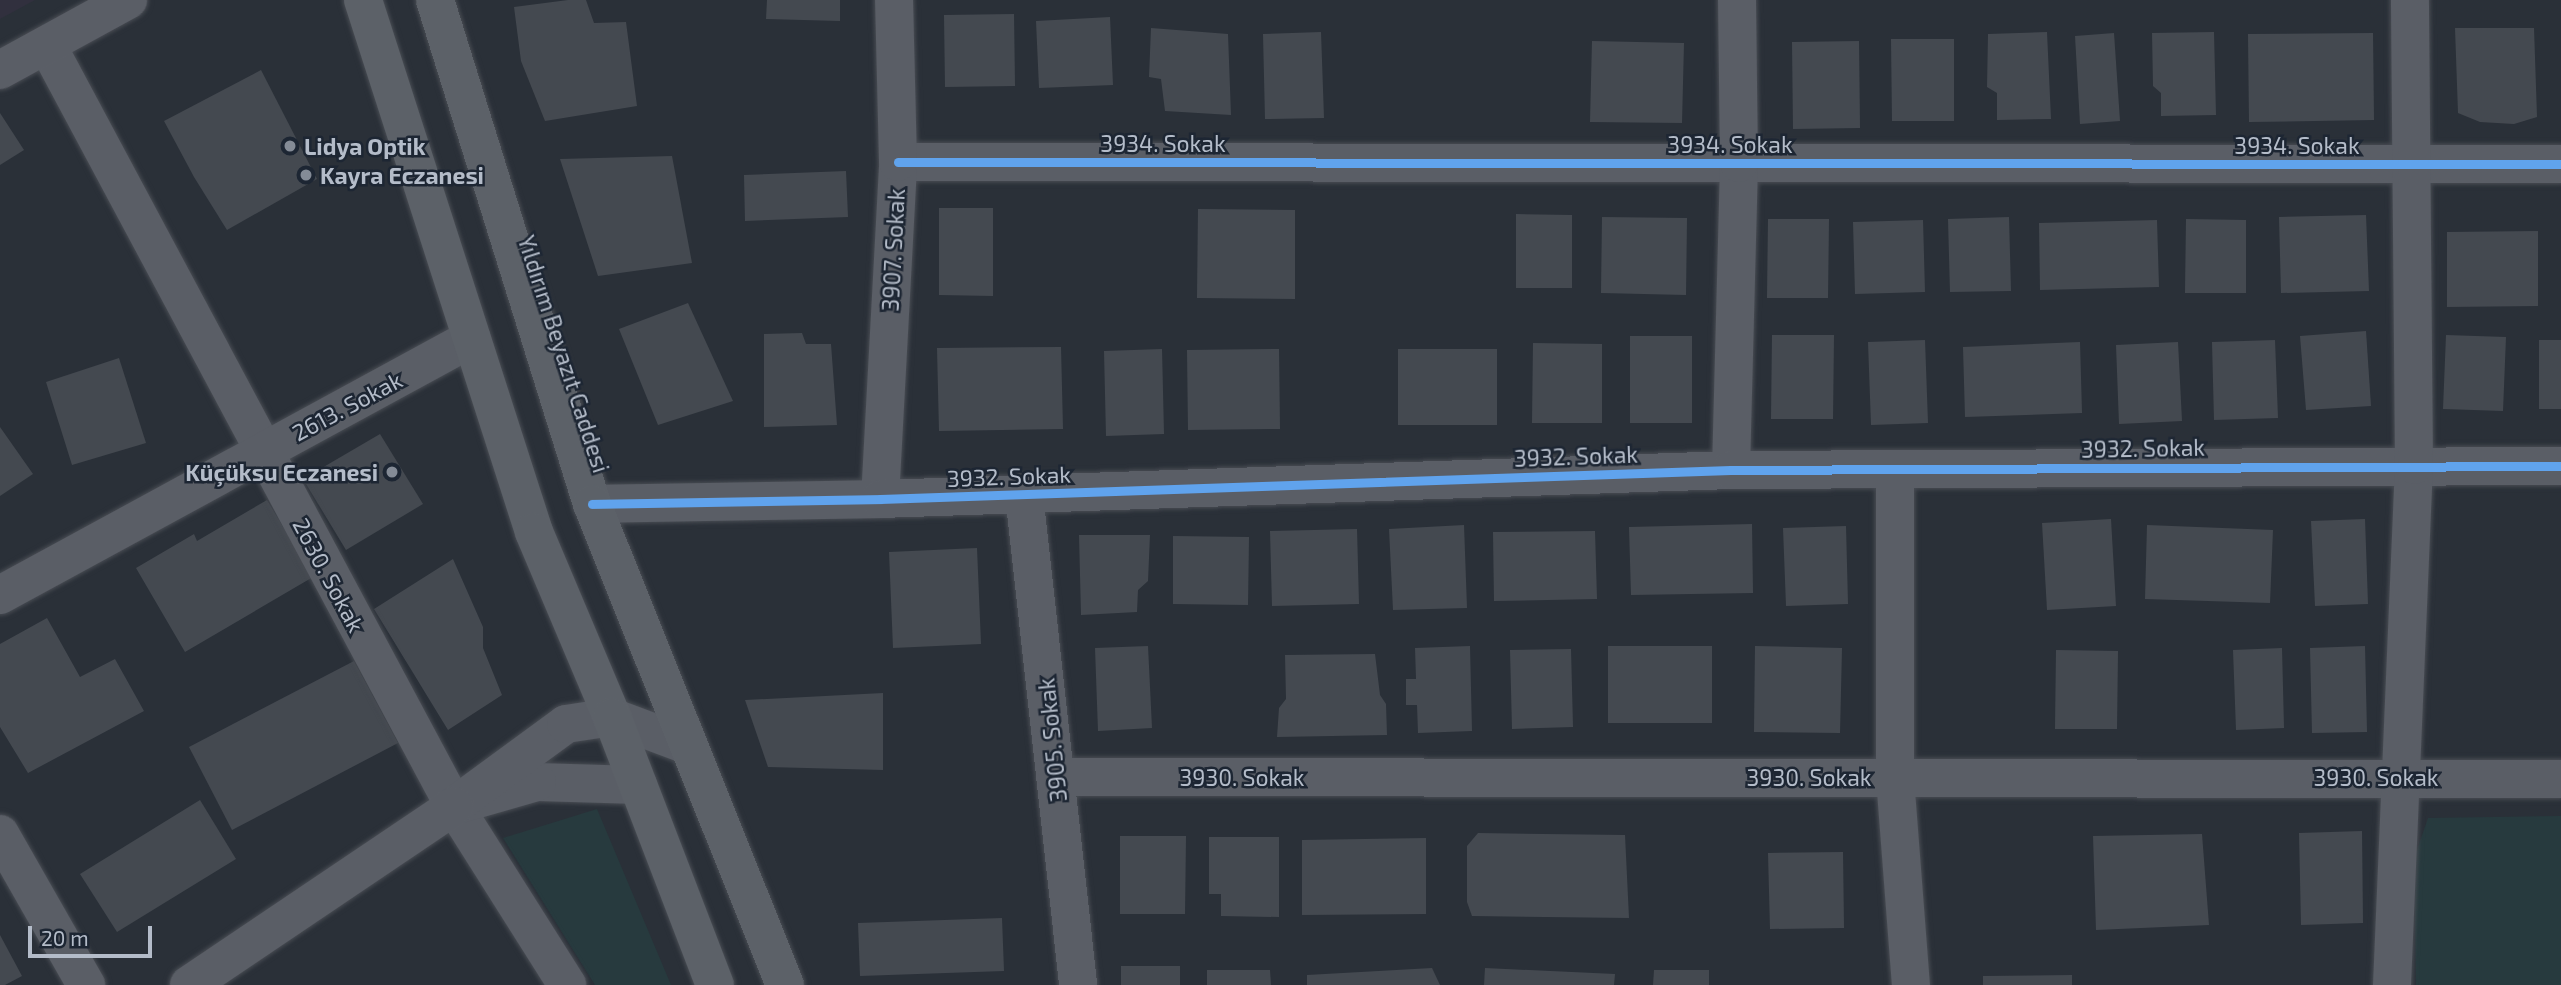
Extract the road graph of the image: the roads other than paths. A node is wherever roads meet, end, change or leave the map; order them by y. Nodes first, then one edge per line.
1 (128, 0) edge
2 (363, 0) edge
3 (435, 0) edge
4 (894, 0) edge
5 (1737, 0) edge
6 (2410, 0) edge
7 (47, 45) junction
8 (0, 70) edge
9 (898, 162) junction
10 (1738, 163) junction
11 (2561, 164) edge
12 (2410, 165) junction
13 (472, 338) junction
14 (263, 452) junction
15 (2414, 465) junction
16 (2561, 466) edge
17 (1731, 470) junction
18 (1895, 470) junction
19 (1024, 494) junction
20 (880, 499) junction
21 (592, 504) junction
22 (0, 595) edge
23 (612, 718) junction
24 (687, 745) junction
25 (2399, 776) junction
26 (1057, 777) junction
27 (1895, 778) junction
28 (2561, 779) edge
29 (638, 785) junction
30 (454, 806) junction
31 (0, 834) edge
32 (86, 985) edge
33 (189, 985) edge
34 (567, 985) edge
35 (715, 985) edge
36 (785, 985) edge
37 (1078, 985) edge
38 (1911, 985) edge
39 (2392, 985) edge

1 - 7 street
2 - 13 main road
3 - 21 main road, Yıldırım Beyazıt Caddesi
4 - 9 street, 3907. Sokak
5 - 10 street
6 - 12 street
7 - 8 street
7 - 14 street, 2630. Sokak
9 - 10 street, 3934. Sokak
9 - 20 street, 3907. Sokak
10 - 12 street, 3934. Sokak
10 - 17 street
11 - 12 street, 3934. Sokak
12 - 15 street
13 - 14 street, 2613. Sokak
13 - 23 main road
14 - 22 street, 2613. Sokak
14 - 30 street, 2630. Sokak
15 - 16 street, 3932. Sokak
15 - 18 street, 3932. Sokak
15 - 25 street
17 - 18 street, 3932. Sokak
17 - 19 street, 3932. Sokak
18 - 27 street
19 - 20 street, 3932. Sokak
19 - 26 street, 3905. Sokak
20 - 21 street, 3932. Sokak
21 - 24 main road, Yıldırım Beyazıt Caddesi
23 - 24 street
23 - 29 main road
23 - 30 street
24 - 36 main road, Yıldırım Beyazıt Caddesi
25 - 27 street, 3930. Sokak
25 - 28 street, 3930. Sokak
25 - 39 street
26 - 27 street, 3930. Sokak
26 - 37 street, 3905. Sokak
27 - 38 street
29 - 30 street
29 - 35 main road
30 - 33 street
30 - 34 street, 2630. Sokak
31 - 32 street

